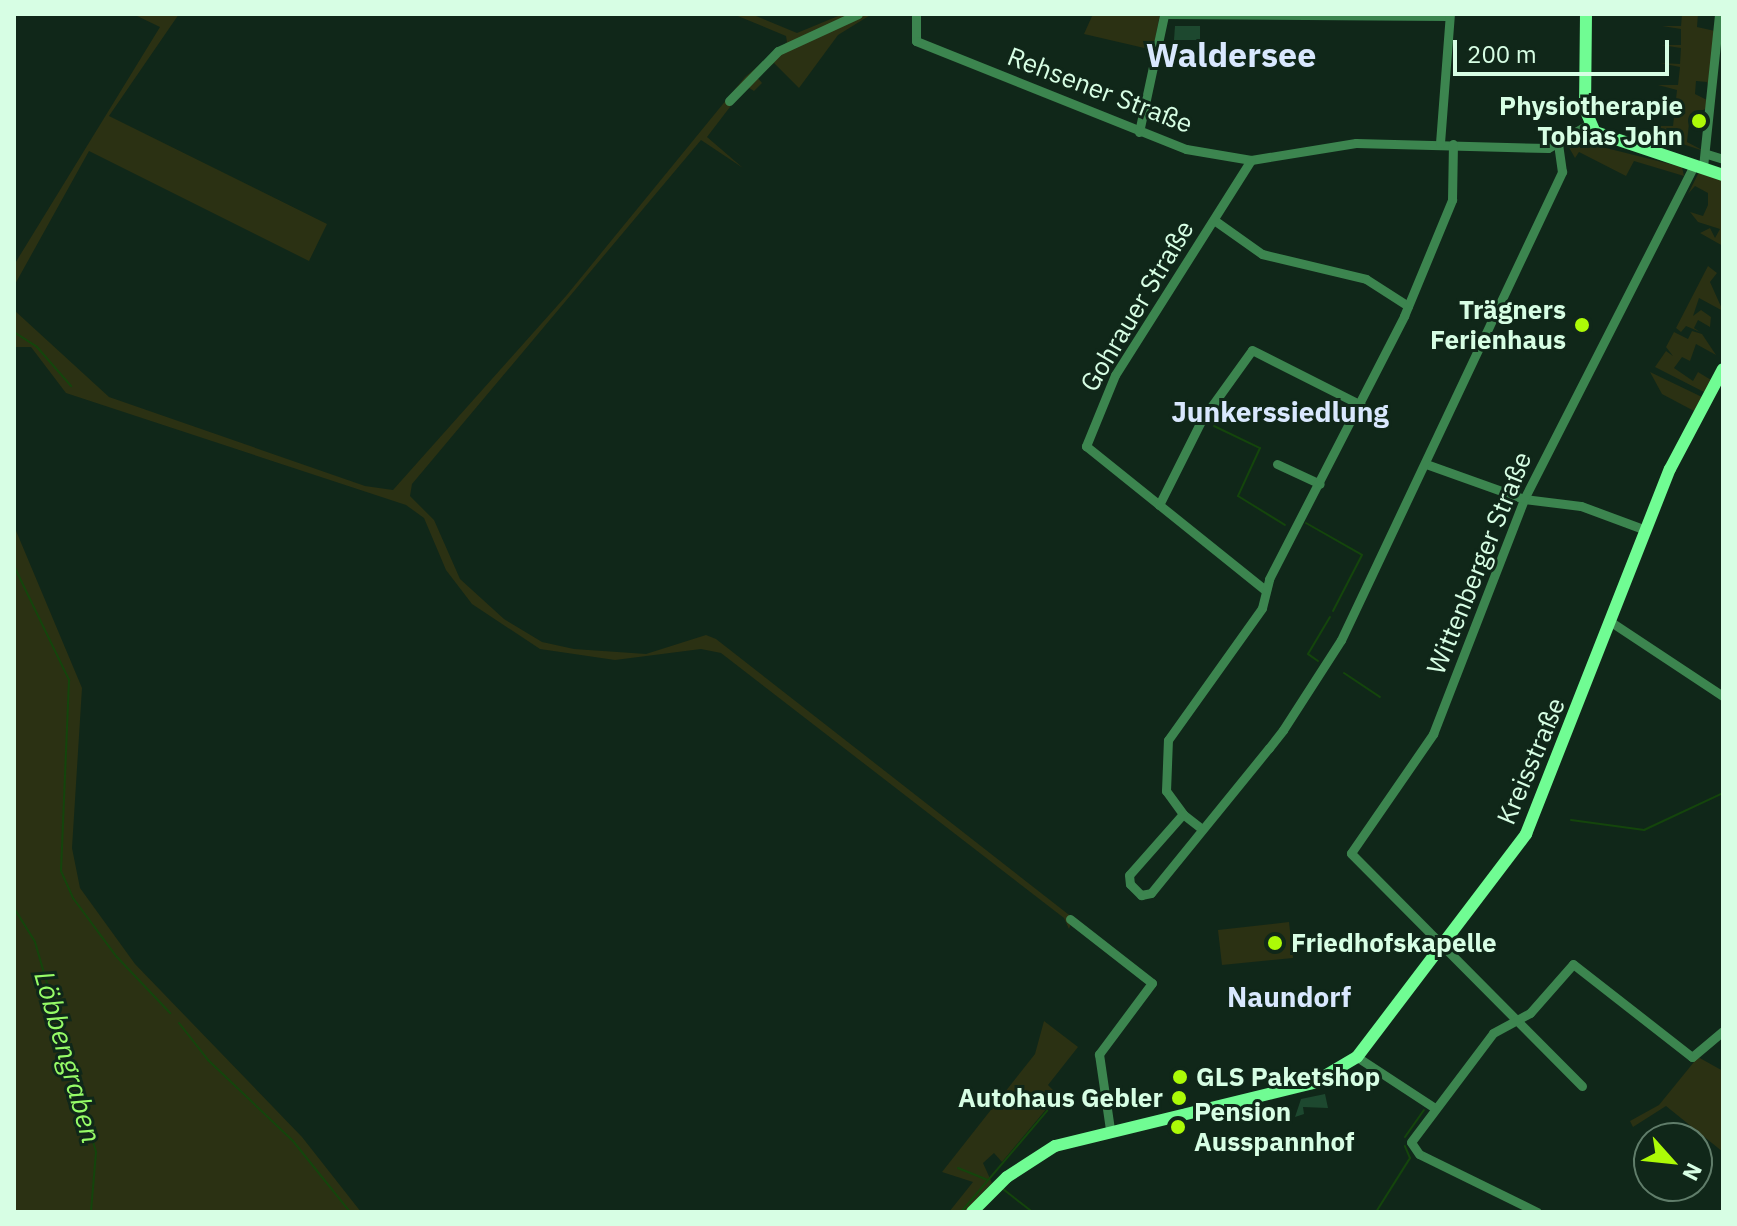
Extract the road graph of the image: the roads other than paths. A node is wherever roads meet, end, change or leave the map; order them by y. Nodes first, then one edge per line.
1 (858, 14) edge
2 (916, 14) edge
3 (1164, 14) edge
4 (1586, 14) edge
5 (1719, 14) edge
6 (1185, 15) edge
7 (1450, 15) edge
8 (729, 101) dead end
9 (1589, 124) junction
10 (1139, 132) junction
11 (1440, 143) junction
12 (1453, 144) junction
13 (1558, 144) junction
14 (1723, 159) edge
15 (1251, 160) junction
16 (1701, 162) junction
17 (1723, 175) edge
18 (1214, 220) junction
19 (1408, 306) junction
20 (1723, 369) edge
21 (1361, 405) junction
22 (1277, 464) dead end
23 (1426, 464) junction
24 (1320, 484) junction
25 (1524, 499) junction
26 (1159, 505) junction
27 (1646, 530) junction
28 (1265, 590) junction
29 (1611, 622) junction
30 (1723, 696) edge
31 (1183, 814) junction
32 (1202, 829) junction
33 (1070, 919) dead end
34 (1444, 944) junction
35 (1518, 1016) junction
36 (1723, 1031) edge
37 (1357, 1057) junction
38 (1582, 1086) dead end
39 (1435, 1108) junction
40 (1110, 1129) junction
41 (972, 1212) edge
42 (1537, 1212) edge

1 - 8 street
2 - 10 street, Rehsener Straße
3 - 6 street
3 - 10 street
4 - 9 main road
5 - 16 street
6 - 7 street
7 - 11 street
9 - 13 street
9 - 16 main road
10 - 15 street, Rehsener Straße
11 - 12 street, Rehsener Straße
11 - 15 street, Rehsener Straße
12 - 13 street, Rehsener Straße
12 - 19 street
13 - 23 street
14 - 16 street
15 - 18 street, Gohrauer Straße
16 - 17 main road
16 - 25 street, Wittenberger Straße
18 - 19 street
18 - 26 street, Gohrauer Straße
19 - 21 street
20 - 27 main road, Kreisstraße
21 - 24 street
21 - 26 street
22 - 24 street
23 - 25 street
23 - 32 street
24 - 28 street
25 - 27 street
25 - 34 street, Wittenberger Straße
26 - 28 street, Gohrauer Straße
27 - 29 main road, Kreisstraße
28 - 31 street
29 - 30 street
29 - 34 main road, Kreisstraße
31 - 32 street
31 - 32 street
33 - 40 street
34 - 35 street
34 - 37 main road, Kreisstraße
35 - 36 street
35 - 38 street
35 - 39 street
37 - 39 street
37 - 40 main road, Kreisstraße
39 - 42 street
40 - 41 main road, Kreisstraße

